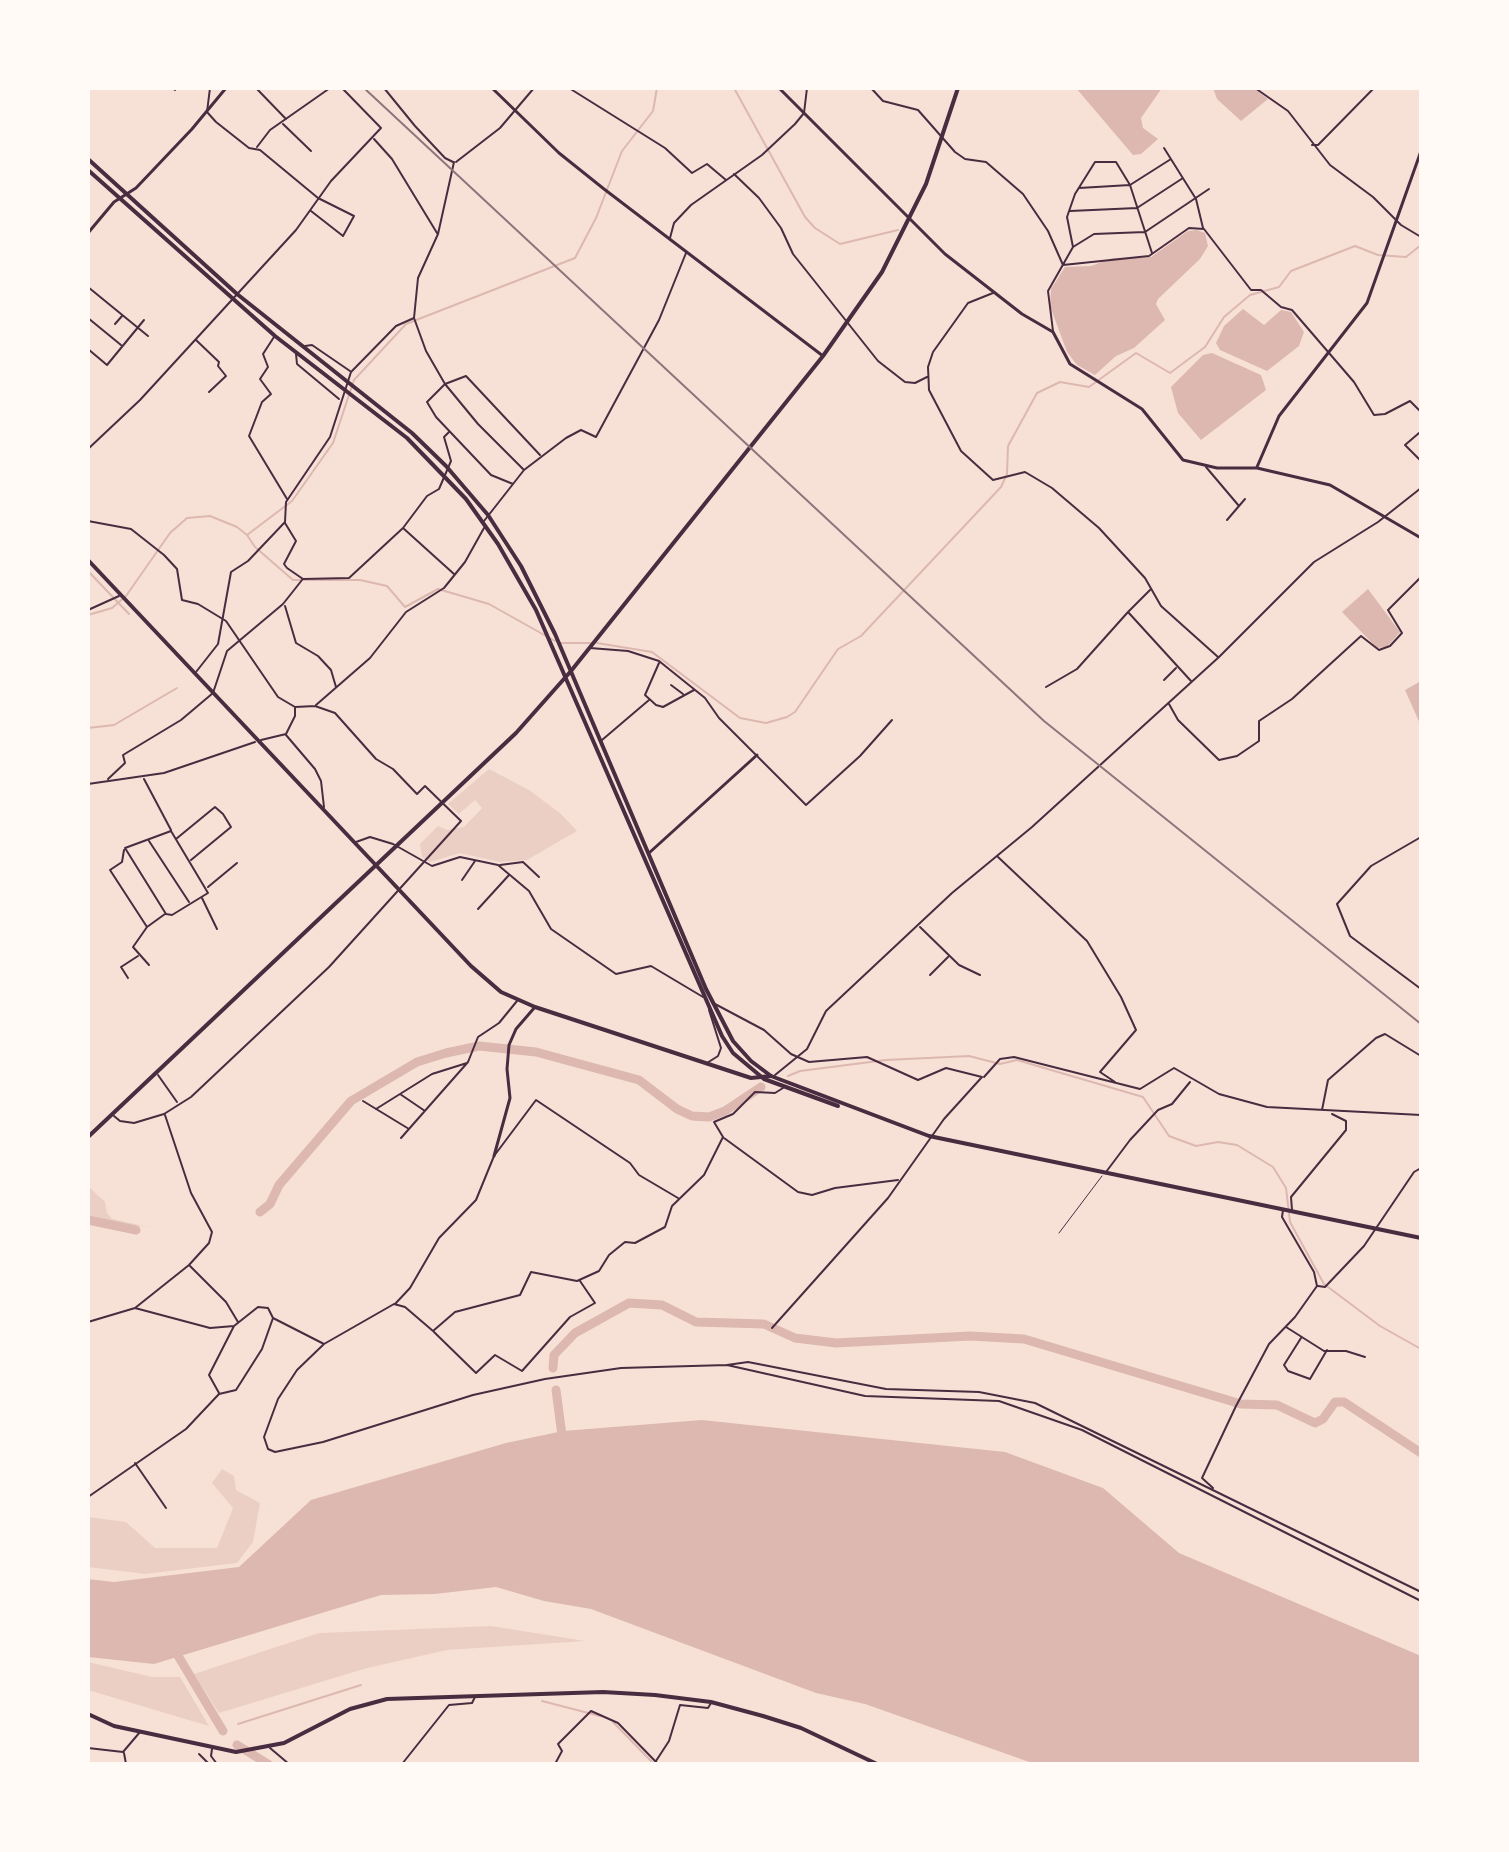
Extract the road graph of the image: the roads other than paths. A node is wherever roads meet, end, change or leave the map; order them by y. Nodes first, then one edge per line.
1 (210, 88) edge
2 (226, 88) edge
3 (256, 88) edge
4 (328, 88) edge
5 (342, 88) edge
6 (384, 88) edge
7 (492, 88) edge
8 (534, 88) edge
9 (569, 88) edge
10 (779, 88) edge
11 (807, 88) edge
12 (871, 88) edge
13 (958, 88) edge
14 (1255, 88) edge
15 (1374, 88) edge
16 (207, 112) junction
17 (515, 112) junction
18 (804, 113) junction
19 (286, 120) junction
20 (282, 123) junction
21 (373, 138) junction
22 (943, 140) junction
23 (1312, 145) junction
24 (257, 148) junction
25 (1164, 148) dead end
26 (311, 151) dead end
27 (1421, 151) edge
28 (88, 159) edge
29 (1171, 159) junction
30 (454, 162) junction
31 (88, 170) edge
32 (734, 174) junction
33 (1183, 178) junction
34 (726, 180) junction
35 (1130, 185) junction
36 (1079, 188) junction
37 (1209, 189) dead end
38 (127, 194) junction
39 (318, 198) junction
40 (120, 199) junction
41 (1196, 199) junction
42 (1137, 208) junction
43 (309, 210) junction
44 (1068, 211) junction
45 (910, 219) junction
46 (1395, 220) junction
47 (1204, 229) junction
48 (1145, 232) junction
49 (88, 233) edge
50 (438, 234) junction
51 (1421, 237) edge
52 (670, 240) junction
53 (1073, 247) junction
54 (686, 253) junction
55 (1153, 254) junction
56 (1063, 265) junction
57 (88, 287) edge
58 (994, 292) junction
59 (237, 294) junction
60 (231, 298) junction
61 (123, 315) junction
62 (88, 318) edge
63 (414, 318) junction
64 (144, 320) dead end
65 (848, 322) junction
66 (115, 324) dead end
67 (138, 328) junction
68 (1053, 332) junction
69 (148, 336) dead end
70 (275, 336) junction
71 (195, 339) junction
72 (122, 347) junction
73 (301, 347) junction
74 (88, 349) edge
75 (1327, 353) junction
76 (296, 354) junction
77 (823, 356) junction
78 (351, 372) junction
79 (927, 377) junction
80 (445, 384) junction
81 (209, 392) dead end
82 (340, 399) junction
83 (1421, 412) edge
84 (449, 432) junction
85 (1419, 433) edge
86 (88, 449) edge
87 (542, 456) junction
88 (1421, 461) edge
89 (446, 466) junction
90 (1206, 467) junction
91 (1257, 468) junction
92 (524, 470) junction
93 (446, 476) junction
94 (514, 484) junction
95 (1421, 488) edge
96 (1245, 499) dead end
97 (287, 502) junction
98 (1239, 506) junction
99 (488, 515) junction
100 (1384, 517) junction
101 (1227, 520) dead end
102 (88, 521) edge
103 (285, 522) junction
104 (484, 523) junction
105 (403, 528) junction
106 (1421, 538) edge
107 (88, 560) edge
108 (455, 575) junction
109 (1421, 577) edge
110 (302, 581) junction
111 (1151, 589) junction
112 (122, 596) junction
113 (283, 604) junction
114 (88, 610) edge
115 (1128, 612) junction
116 (221, 617) junction
117 (239, 641) junction
118 (589, 648) junction
119 (1219, 657) junction
120 (659, 661) junction
121 (1177, 667) junction
122 (571, 671) junction
123 (195, 673) junction
124 (566, 678) junction
125 (1164, 680) dead end
126 (1191, 682) junction
127 (671, 685) dead end
128 (1046, 687) dead end
129 (336, 688) junction
130 (695, 689) junction
131 (213, 693) junction
132 (684, 695) junction
133 (650, 698) junction
134 (1169, 703) junction
135 (315, 706) junction
136 (295, 707) junction
137 (892, 720) dead end
138 (286, 734) junction
139 (601, 740) junction
140 (259, 741) junction
141 (757, 755) junction
142 (144, 778) junction
143 (108, 779) junction
144 (88, 784) edge
145 (441, 803) junction
146 (324, 809) junction
147 (171, 831) junction
148 (1421, 837) edge
149 (176, 839) junction
150 (148, 840) junction
151 (355, 843) junction
152 (396, 845) junction
153 (125, 848) junction
154 (649, 853) junction
155 (997, 856) junction
156 (476, 860) junction
157 (190, 861) junction
158 (237, 863) dead end
159 (375, 864) junction
160 (424, 864) junction
161 (498, 865) junction
162 (510, 874) junction
163 (539, 877) dead end
164 (462, 880) dead end
165 (207, 887) junction
166 (400, 890) junction
167 (202, 897) junction
168 (190, 903) junction
169 (478, 909) dead end
170 (166, 914) junction
171 (919, 926) junction
172 (147, 927) junction
173 (217, 929) dead end
174 (139, 955) junction
175 (948, 956) junction
176 (149, 965) dead end
177 (930, 975) dead end
178 (980, 975) dead end
179 (128, 978) dead end
180 (1421, 989) edge
181 (703, 998) junction
182 (517, 1001) junction
183 (710, 1005) junction
184 (535, 1007) junction
185 (1421, 1056) edge
186 (798, 1059) junction
187 (468, 1062) junction
188 (706, 1064) junction
189 (157, 1074) junction
190 (771, 1076) junction
191 (982, 1077) junction
192 (764, 1079) junction
193 (1191, 1081) junction
194 (1120, 1085) junction
195 (784, 1087) junction
196 (399, 1094) junction
197 (363, 1101) dead end
198 (177, 1102) junction
199 (376, 1109) junction
200 (425, 1111) junction
201 (1322, 1111) junction
202 (1331, 1113) junction
203 (164, 1114) junction
204 (113, 1115) junction
205 (867, 1115) junction
206 (1421, 1115) edge
207 (409, 1129) junction
208 (88, 1137) edge
209 (723, 1137) junction
210 (401, 1138) dead end
211 (494, 1156) junction
212 (1421, 1168) edge
213 (1103, 1174) junction
214 (898, 1180) junction
215 (679, 1200) junction
216 (1288, 1211) junction
217 (1373, 1229) junction
218 (1059, 1233) dead end
219 (1421, 1238) edge
220 (189, 1265) junction
221 (580, 1280) junction
222 (1317, 1286) junction
223 (394, 1304) junction
224 (135, 1308) junction
225 (273, 1318) junction
226 (88, 1322) edge
227 (236, 1324) junction
228 (774, 1326) dead end
229 (1285, 1326) junction
230 (433, 1331) junction
231 (1301, 1338) junction
232 (324, 1344) junction
233 (1327, 1350) junction
234 (1365, 1357) dead end
235 (727, 1365) junction
236 (219, 1394) junction
237 (135, 1462) junction
238 (1217, 1492) junction
239 (88, 1497) edge
240 (166, 1508) dead end
241 (1421, 1592) edge
242 (1421, 1601) edge
243 (475, 1696) junction
244 (711, 1702) junction
245 (88, 1714) edge
246 (141, 1732) junction
247 (88, 1748) edge
248 (212, 1749) junction
249 (268, 1749) junction
250 (123, 1752) junction
251 (199, 1754) dead end
252 (656, 1763) edge
253 (126, 1764) edge
254 (209, 1764) edge
255 (217, 1764) edge
256 (289, 1764) edge
257 (402, 1764) edge
258 (555, 1764) edge
259 (877, 1764) edge

1 - 16 street
2 - 16 street
3 - 19 street
4 - 19 street
5 - 21 street
6 - 30 street
7 - 17 street
8 - 17 street
9 - 34 street
10 - 18 street
11 - 18 street
12 - 22 street
13 - 22 main road
14 - 23 street
15 - 23 street
16 - 24 street
16 - 38 street
17 - 30 street
17 - 52 street
18 - 32 street
18 - 45 street
19 - 20 street
20 - 24 street
20 - 26 street
21 - 39 street
21 - 50 street
22 - 45 main road
22 - 56 street
23 - 46 street
24 - 39 street
25 - 29 street
27 - 46 street
28 - 38 main road
29 - 33 street
29 - 35 street
30 - 50 street
31 - 40 main road
32 - 34 street
32 - 65 street
33 - 41 street
33 - 42 street
34 - 52 street
35 - 36 street
35 - 36 street
35 - 42 street
36 - 44 street
37 - 41 street
38 - 40 street
38 - 59 main road
39 - 43 street
39 - 43 street
40 - 49 street
40 - 60 main road
41 - 47 street
41 - 48 street
42 - 44 street
42 - 48 street
43 - 59 street
44 - 53 street
45 - 58 street
45 - 65 main road
46 - 51 street
46 - 75 street
47 - 55 street
47 - 75 street
48 - 53 street
48 - 55 street
50 - 63 street
52 - 54 street
53 - 56 street
54 - 77 street
54 - 87 street
55 - 56 street
56 - 68 street
57 - 61 street
58 - 68 street
58 - 79 street
59 - 60 street
59 - 73 main road
60 - 70 main road
60 - 71 street
61 - 66 street
61 - 67 street
62 - 72 street
63 - 78 street
63 - 80 street
64 - 67 street
65 - 77 main road
65 - 79 street
67 - 69 street
67 - 72 street
68 - 90 street
70 - 76 main road
70 - 97 street
71 - 81 street
71 - 86 street
72 - 74 street
73 - 78 street
73 - 89 main road
75 - 83 street
75 - 91 street
76 - 82 street
76 - 93 main road
77 - 118 main road
78 - 82 street
79 - 111 street
80 - 84 street
80 - 87 street
80 - 92 street
82 - 97 street
84 - 89 street
84 - 94 street
85 - 88 street
87 - 92 street
89 - 93 street
89 - 99 main road
90 - 91 street
90 - 98 street
91 - 100 street
92 - 94 street
93 - 104 main road
93 - 105 street
94 - 99 street
95 - 100 street
96 - 98 street
97 - 103 street
98 - 101 street
99 - 104 street
99 - 122 main road
100 - 106 street
100 - 119 street
102 - 116 street
103 - 110 street
103 - 116 street
104 - 108 street
104 - 124 main road
105 - 108 street
105 - 110 street
107 - 112 main road
108 - 129 street
109 - 134 street
110 - 113 street
111 - 115 street
111 - 119 street
112 - 114 street
112 - 123 main road
113 - 117 street
113 - 129 street
115 - 121 street
115 - 128 street
116 - 117 street
116 - 123 street
117 - 131 street
117 - 136 street
118 - 120 street
118 - 122 main road
119 - 126 street
120 - 130 street
120 - 133 street
121 - 125 street
121 - 126 street
122 - 124 main road
122 - 139 main road
123 - 131 main road
124 - 145 main road
124 - 181 main road
126 - 134 street
127 - 132 street
129 - 135 street
130 - 132 street
130 - 141 street
131 - 140 main road
131 - 143 street
132 - 133 street
133 - 139 street
134 - 155 street
135 - 136 street
135 - 145 street
136 - 138 street
137 - 141 street
138 - 140 street
138 - 146 street
139 - 154 main road
140 - 142 street
140 - 146 main road
141 - 154 street
142 - 143 street
142 - 147 street
143 - 144 street
145 - 152 main road
145 - 160 street
146 - 151 main road
147 - 149 street
147 - 150 street
148 - 180 street
149 - 157 street
149 - 157 street
150 - 153 street
150 - 168 street
151 - 152 street
151 - 159 main road
152 - 159 main road
152 - 160 street
153 - 170 street
153 - 172 street
154 - 183 main road
155 - 171 street
155 - 194 street
156 - 160 street
156 - 161 street
156 - 164 street
157 - 165 street
158 - 165 street
159 - 166 main road
159 - 189 main road
160 - 166 street
161 - 162 street
161 - 163 street
162 - 169 street
162 - 181 street
165 - 167 street
166 - 182 main road
166 - 198 street
167 - 168 street
167 - 173 street
168 - 170 street
170 - 172 street
171 - 175 street
171 - 186 street
172 - 174 street
174 - 176 street
174 - 179 street
175 - 177 street
175 - 178 street
181 - 183 main road
182 - 184 main road
182 - 187 street
183 - 186 street
183 - 188 street
183 - 190 main road
183 - 192 main road
184 - 188 main road
184 - 211 street
185 - 201 street
186 - 190 street
186 - 191 street
187 - 196 street
187 - 200 street
188 - 192 main road
189 - 198 street
189 - 204 main road
190 - 192 main road
190 - 205 main road
191 - 194 street
191 - 214 street
192 - 195 main road
193 - 194 street
193 - 201 street
193 - 213 street
195 - 205 main road
195 - 209 street
196 - 199 street
196 - 200 street
197 - 199 street
198 - 203 street
199 - 207 street
200 - 207 street
201 - 202 street
202 - 206 street
202 - 216 street
203 - 204 street
203 - 220 street
204 - 208 main road
205 - 213 main road
207 - 210 street
209 - 214 street
209 - 215 street
211 - 215 street
211 - 223 street
212 - 217 street
213 - 216 main road
213 - 218 lane
214 - 228 street
215 - 221 street
216 - 217 main road
216 - 222 street
217 - 219 main road
217 - 222 street
220 - 224 street
220 - 227 street
221 - 230 street
221 - 230 street
222 - 229 street
223 - 230 street
223 - 232 street
224 - 226 street
224 - 227 street
225 - 227 street
225 - 232 street
225 - 236 street
227 - 236 street
229 - 231 street
229 - 238 street
231 - 233 street
231 - 233 street
232 - 235 street
233 - 234 street
235 - 238 street
235 - 242 street
236 - 237 street
237 - 239 street
237 - 240 street
238 - 241 street
243 - 244 main road
243 - 249 main road
243 - 257 street
244 - 252 street
244 - 259 main road
245 - 246 main road
246 - 248 main road
246 - 250 street
247 - 250 street
248 - 249 main road
248 - 255 street
249 - 256 street
250 - 253 street
251 - 254 street
252 - 258 street

